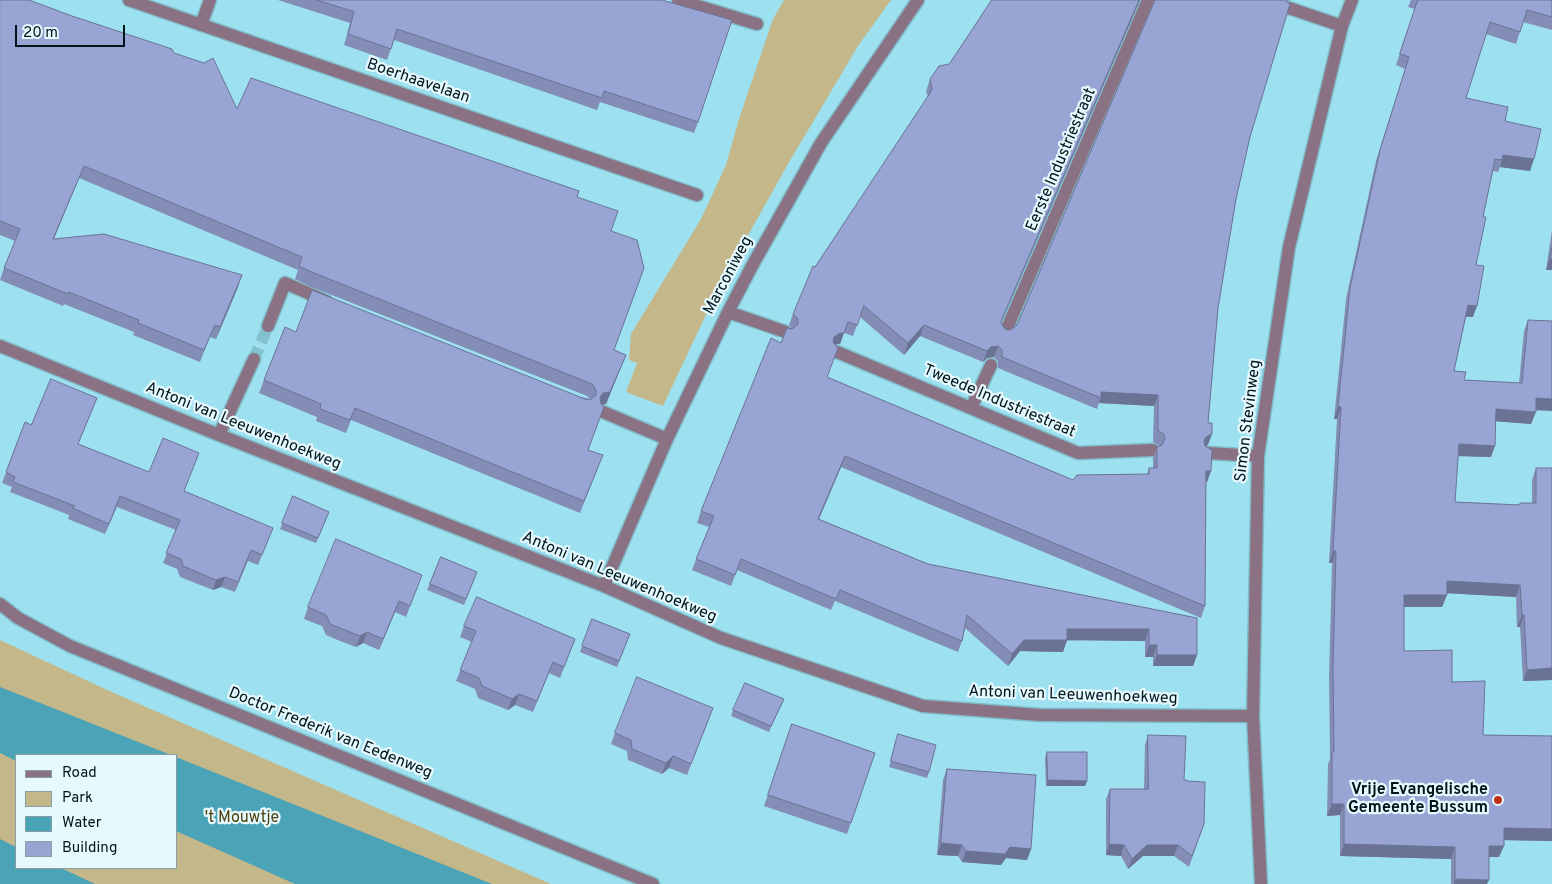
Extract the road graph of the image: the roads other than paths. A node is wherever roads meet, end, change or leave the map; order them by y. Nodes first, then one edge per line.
1 (129, 0) edge
2 (210, 0) edge
3 (678, 0) edge
4 (918, 0) edge
5 (1148, 0) edge
6 (1352, 0) edge
7 (1289, 8) edge
8 (757, 24) dead end
9 (201, 25) junction
10 (1342, 26) junction
11 (697, 195) dead end
12 (334, 304) edge
13 (728, 312) junction
14 (268, 326) tunnel mouth
15 (786, 332) edge
16 (1005, 333) edge
17 (0, 346) edge
18 (837, 352) edge
19 (254, 359) tunnel mouth
20 (991, 365) edge
21 (971, 408) junction
22 (602, 412) edge
23 (219, 435) junction
24 (667, 439) junction
25 (1153, 450) dead end
26 (1208, 452) edge
27 (1258, 456) junction
28 (604, 586) junction
29 (0, 604) edge
30 (1253, 716) junction
31 (653, 884) edge
32 (1261, 884) edge

1 - 9 street, Boerhaavelaan
2 - 9 street
3 - 8 street
4 - 13 street, Marconiweg
5 - 16 street, Eerste Industriestraat
6 - 10 street, Simon Stevinweg
7 - 10 street
9 - 11 street, Boerhaavelaan
10 - 27 street, Simon Stevinweg
12 - 14 street
13 - 15 street
13 - 24 street, Marconiweg
17 - 23 street, Antoni van Leeuwenhoekweg
18 - 21 street, Tweede Industriestraat
19 - 23 street
20 - 21 street
21 - 25 street, Tweede Industriestraat
22 - 24 street
23 - 28 street, Antoni van Leeuwenhoekweg
24 - 28 street, Marconiweg
26 - 27 street
27 - 30 street, Simon Stevinweg
28 - 30 street, Antoni van Leeuwenhoekweg
29 - 31 street, Doctor Frederik van Eedenweg
30 - 32 street, Simon Stevinweg

